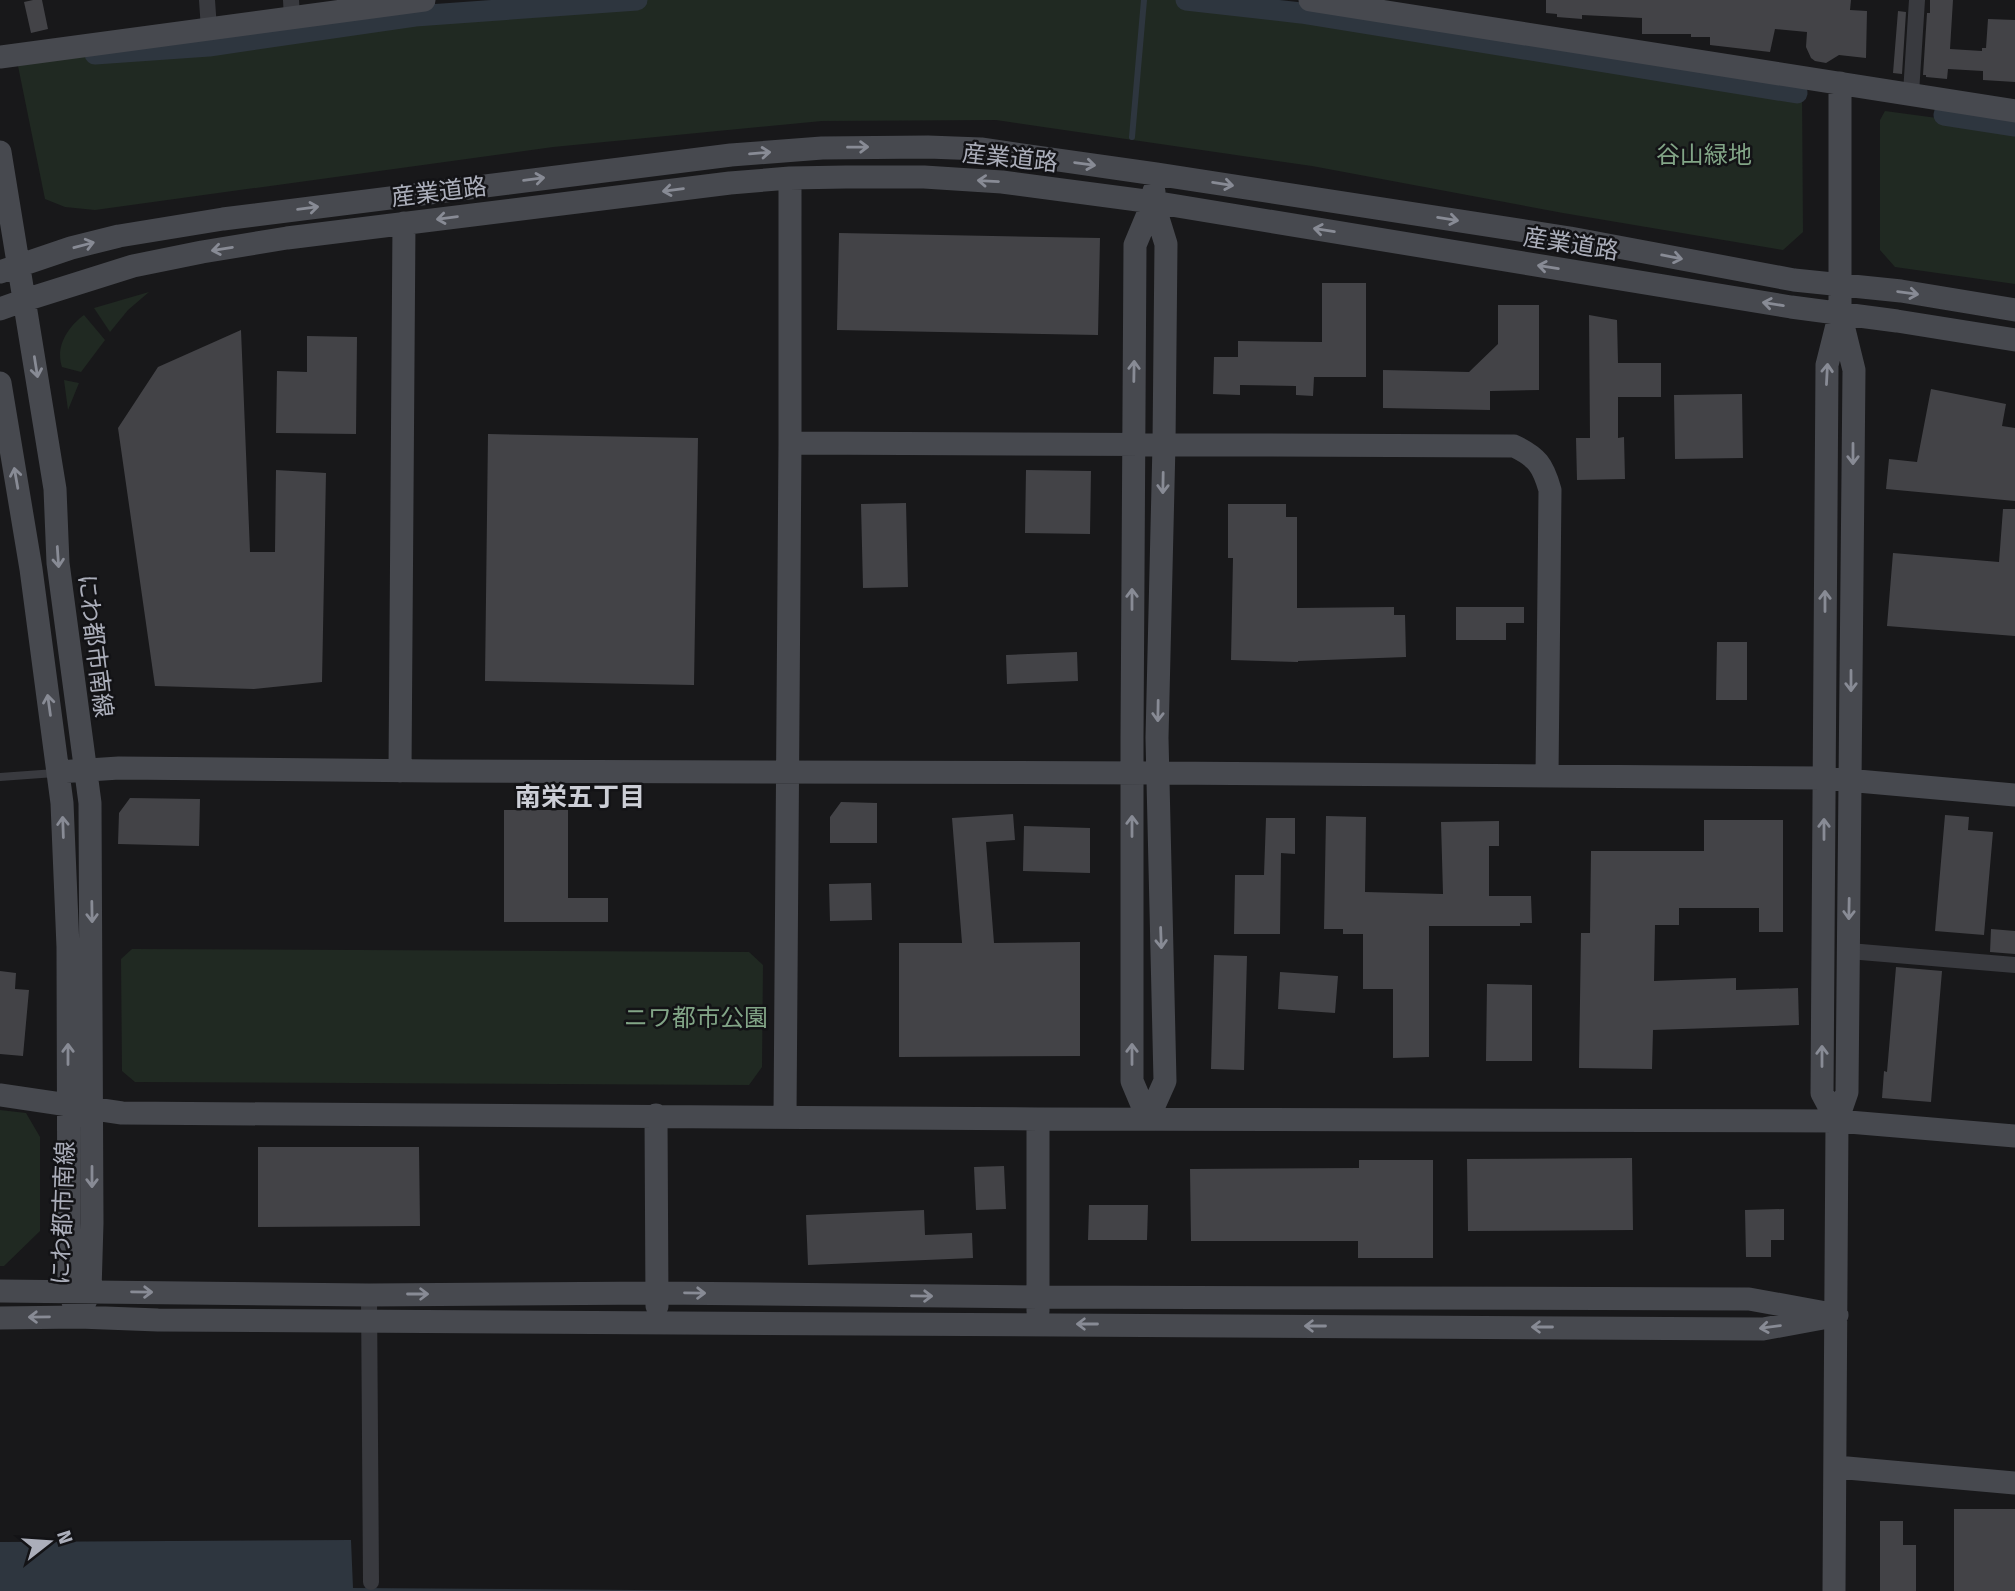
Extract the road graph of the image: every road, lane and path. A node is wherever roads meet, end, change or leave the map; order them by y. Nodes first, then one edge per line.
1 (207, 0) edge
2 (424, 0) edge
3 (1310, 0) edge
4 (1917, 0) edge
5 (292, 9) edge
6 (209, 29) junction
7 (0, 57) edge
8 (1840, 83) junction
9 (1910, 93) junction
10 (2015, 111) edge
11 (0, 152) edge
12 (1156, 174) junction
13 (789, 178) junction
14 (1153, 202) junction
15 (404, 223) junction
16 (9, 268) edge
17 (1840, 285) junction
18 (25, 300) junction
19 (0, 309) edge
20 (2015, 310) edge
21 (1840, 313) junction
22 (2015, 340) edge
23 (0, 383) edge
24 (790, 443) junction
25 (1133, 444) junction
26 (1164, 444) junction
27 (85, 771) junction
28 (400, 771) junction
29 (58, 772) junction
30 (788, 772) junction
31 (1157, 773) junction
32 (1132, 774) junction
33 (1547, 775) junction
34 (0, 777) edge
35 (1824, 778) junction
36 (1850, 780) junction
37 (2015, 795) edge
38 (1849, 951) junction
39 (2015, 965) edge
40 (0, 1095) edge
41 (68, 1105) junction
42 (92, 1109) junction
43 (656, 1115) junction
44 (785, 1116) junction
45 (1038, 1119) junction
46 (1148, 1119) junction
47 (1837, 1121) junction
48 (2015, 1136) edge
49 (0, 1291) edge
50 (80, 1291) junction
51 (657, 1293) junction
52 (369, 1295) junction
53 (1038, 1297) junction
54 (1837, 1315) junction
55 (79, 1317) junction
56 (0, 1318) edge
57 (369, 1321) junction
58 (657, 1323) junction
59 (1038, 1324) junction
60 (1836, 1467) junction
61 (2015, 1483) edge
62 (371, 1582) dead end
63 (1834, 1591) edge

1 - 6 street
2 - 5 street
3 - 8 street
4 - 9 street
5 - 6 street
6 - 7 street
8 - 9 street
8 - 17 street
9 - 10 street
11 - 16 street, にわ都市南線
12 - 14 street
16 -> 12 street, 産業道路
12 -> 17 street, 産業道路
14 -> 13 street, 産業道路
13 -> 15 street, 産業道路
13 - 24 street
21 -> 14 street, 産業道路
25 -> 14 street
14 - 26 street
15 -> 18 street, 産業道路
15 - 28 street
16 - 18 street, にわ都市南線
17 -> 20 street, 産業道路
17 - 21 street
18 - 19 street, 産業道路
18 -> 27 street, にわ都市南線
21 - 22 street, 産業道路
35 -> 21 street
21 -> 36 street
29 -> 23 street, にわ都市南線
24 - 25 street
24 - 30 street
25 - 26 street
32 -> 25 street
26 -> 31 street
26 - 33 street
27 - 28 street
27 - 29 street
27 -> 42 street, にわ都市南線
28 - 30 street
29 - 34 lane
41 -> 29 street, にわ都市南線
30 - 32 street
30 - 44 street
31 - 32 street
31 - 33 street
31 -> 46 street
46 -> 32 street
33 - 35 street
35 - 36 street
47 -> 35 street
36 - 37 street
36 -> 38 street
38 - 39 street
38 - 47 street
40 - 41 street
41 - 42 street
41 - 50 street, にわ都市南線
42 - 43 street
42 -> 50 street, にわ都市南線
43 - 44 street
43 - 51 street
44 - 45 street
45 - 46 street
45 - 53 street
46 - 47 street
47 - 48 street
47 - 54 street
49 - 50 street
50 -> 52 street
50 - 55 street, にわ都市南線
52 -> 51 street
51 -> 53 street
51 - 58 street
52 - 57 street
53 - 54 street
53 - 59 street
54 -> 59 street
54 - 60 street
55 -> 56 street
55 - 57 street
57 - 58 street
57 - 62 street
58 - 59 street
60 - 61 street
60 - 63 street

